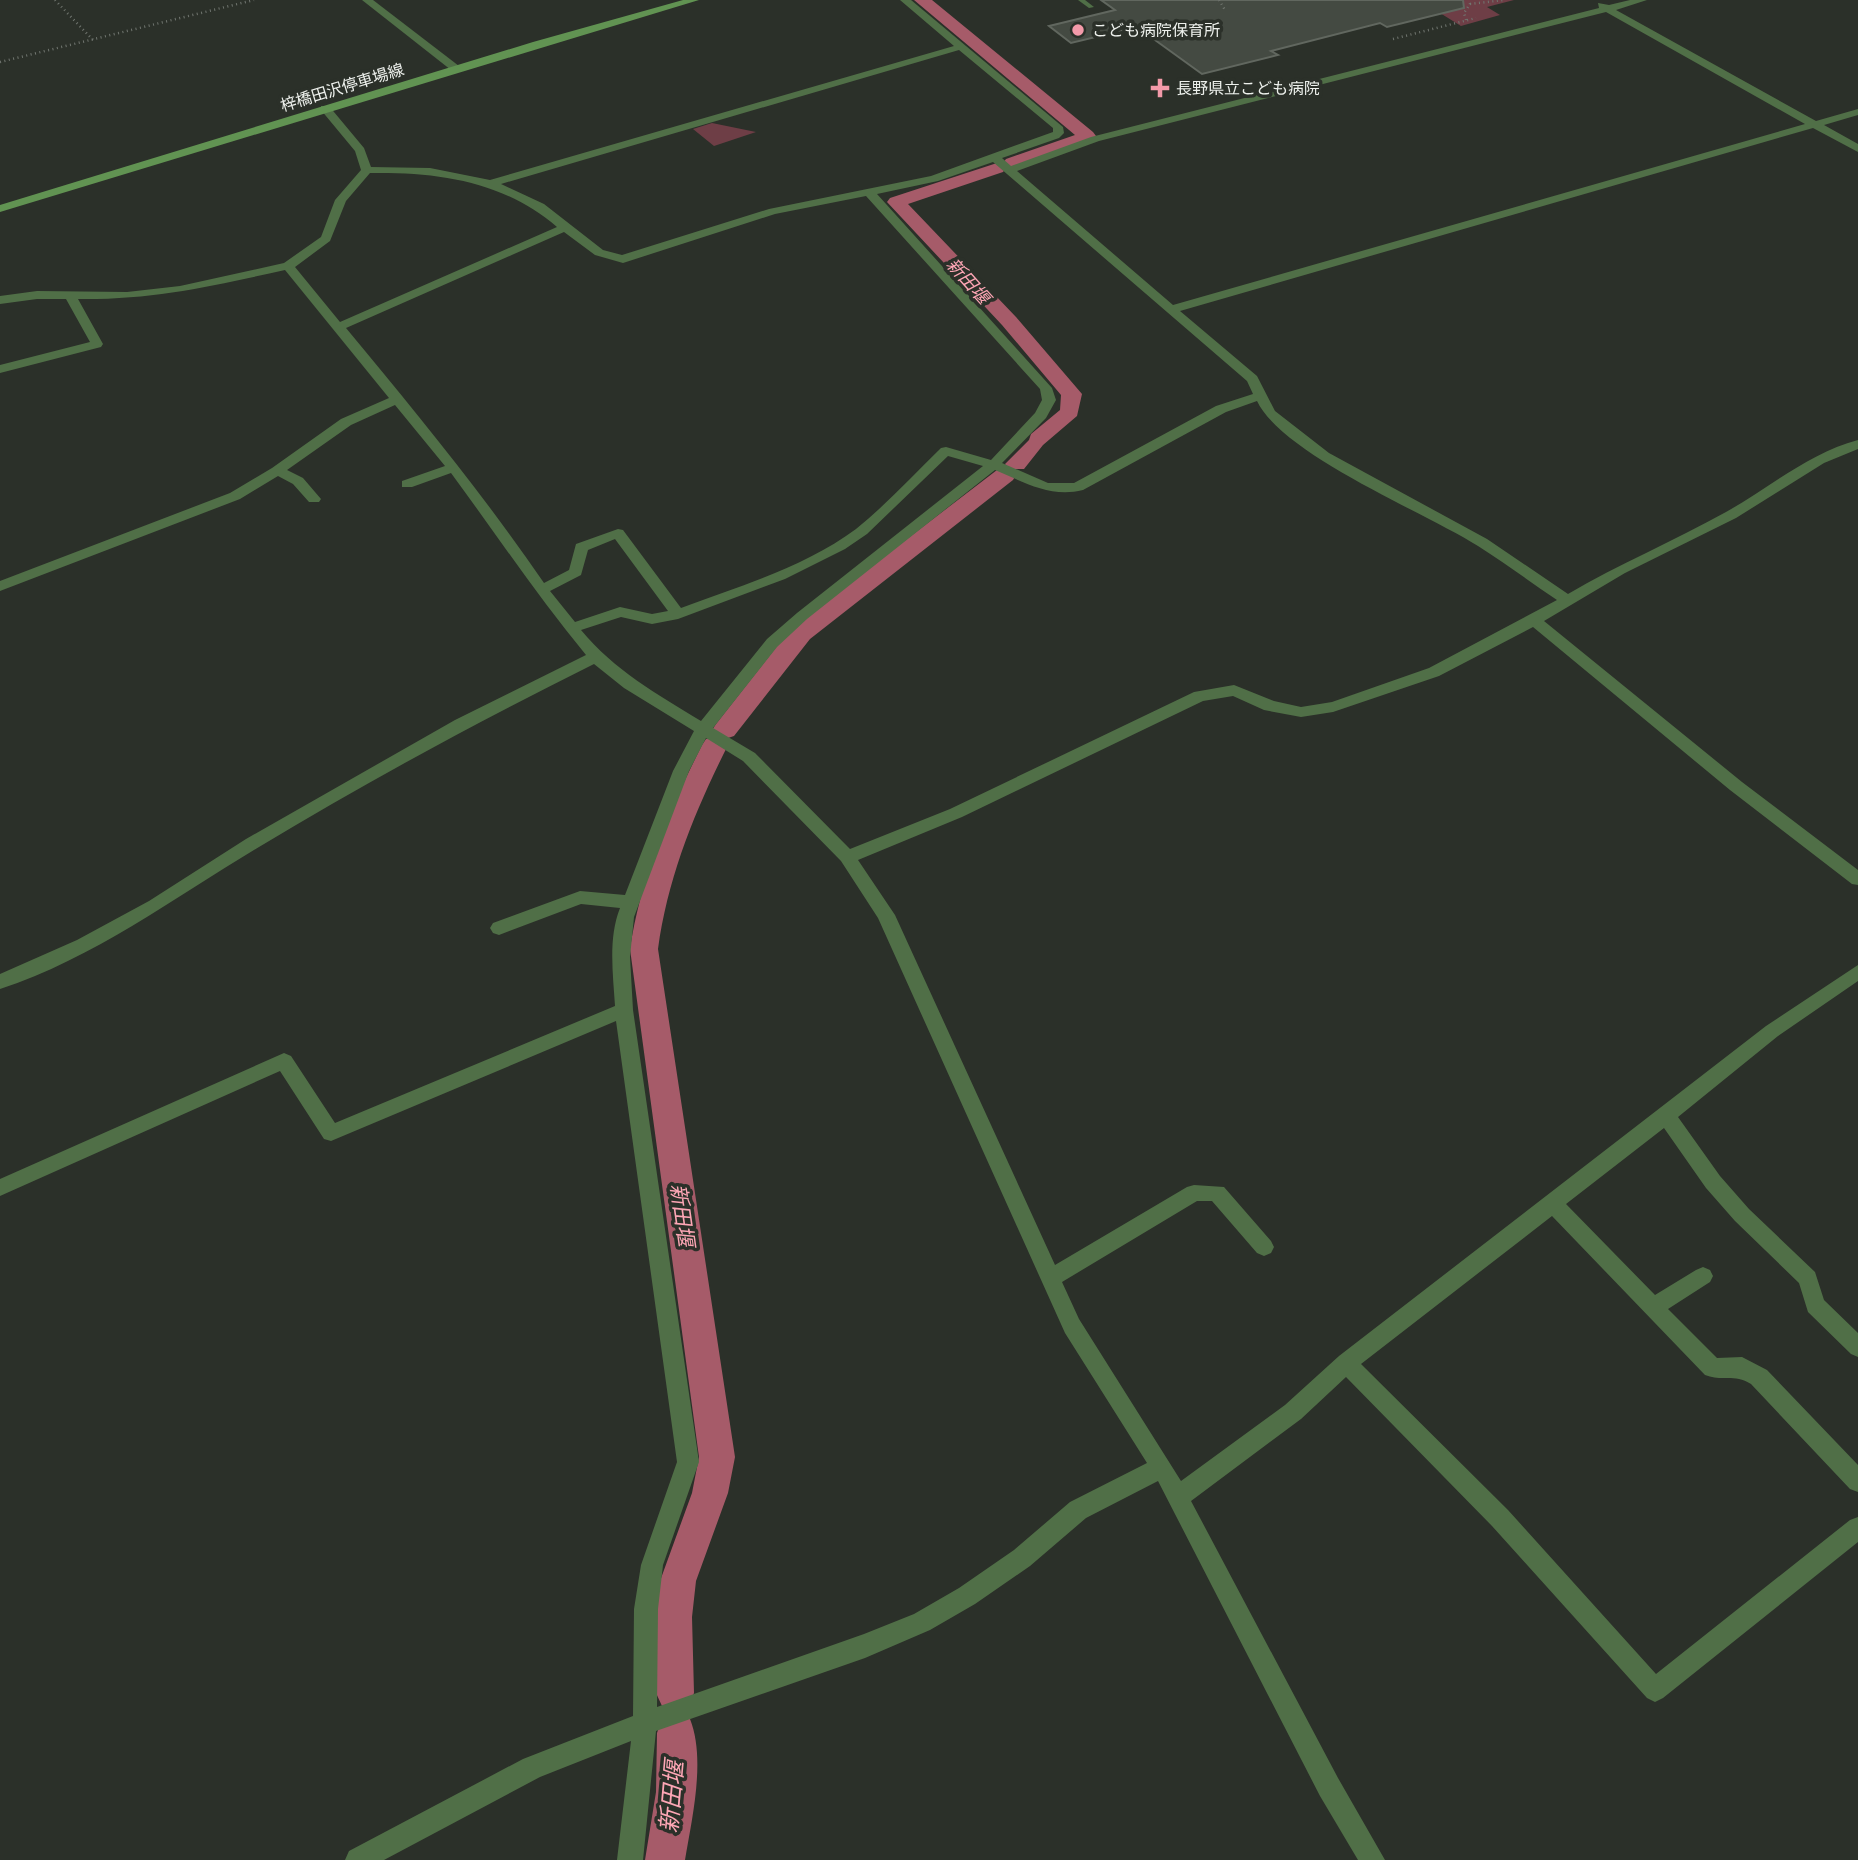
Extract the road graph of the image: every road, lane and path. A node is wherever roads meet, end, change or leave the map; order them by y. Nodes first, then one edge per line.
1 (55, 0) edge
2 (254, 0) edge
3 (367, 0) edge
4 (694, 0) edge
5 (905, 0) edge
6 (1081, 0) edge
7 (1219, 0) edge
8 (1504, 0) edge
9 (1592, 0) edge
10 (1642, 0) edge
11 (1470, 2) edge
12 (1091, 8) dead end
13 (1607, 9) junction
14 (1225, 10) dead end
15 (1476, 18) dead end
16 (1466, 20) junction
17 (1393, 39) dead end
18 (93, 41) junction
19 (960, 47) junction
20 (0, 62) edge
21 (456, 68) junction
22 (325, 108) junction
23 (1858, 112) edge
24 (1814, 125) junction
25 (1858, 149) edge
26 (995, 158) junction
27 (367, 170) junction
28 (1010, 170) junction
29 (489, 184) junction
30 (870, 193) junction
31 (0, 209) edge
32 (566, 227) junction
33 (288, 266) junction
34 (70, 295) junction
35 (0, 300) edge
36 (1172, 309) junction
37 (339, 327) junction
38 (0, 369) edge
39 (1260, 396) junction
40 (397, 399) junction
41 (1858, 444) edge
42 (993, 465) junction
43 (453, 468) junction
44 (277, 471) junction
45 (407, 484) dead end
46 (314, 499) dead end
47 (0, 586) edge
48 (541, 590) junction
49 (1566, 600) junction
50 (678, 614) junction
51 (1534, 620) junction
52 (572, 628) junction
53 (595, 657) junction
54 (704, 728) junction
55 (847, 857) junction
56 (1858, 879) edge
57 (630, 902) junction
58 (499, 928) dead end
59 (1858, 972) edge
60 (0, 982) edge
61 (624, 1010) junction
62 (1666, 1116) junction
63 (0, 1188) edge
64 (1552, 1203) junction
65 (1264, 1247) dead end
66 (1703, 1276) dead end
67 (1049, 1279) junction
68 (1653, 1307) junction
69 (1858, 1347) edge
70 (1346, 1363) junction
71 (1162, 1467) junction
72 (1858, 1481) edge
73 (1178, 1497) junction
74 (1858, 1528) edge
75 (645, 1723) junction
76 (1367, 1857) edge
77 (358, 1860) edge
78 (630, 1860) edge

1 - 18 path
2 - 18 path
3 - 21 street
4 - 21 main road, 梓橋田沢停車場線
5 - 19 street
6 - 12 lane
7 - 14 path
8 - 11 path
9 - 13 street
10 - 13 street
11 - 16 path
13 - 24 street
13 - 28 street
15 - 16 path
16 - 17 path
18 - 20 path
19 - 26 street
19 - 29 street
21 - 22 main road, 梓橋田沢停車場線
22 - 27 street
22 - 31 main road, 梓橋田沢停車場線
23 - 24 street
24 - 25 street
24 - 36 street
26 - 28 street
26 - 30 street
27 - 29 street
27 - 33 street
28 - 36 street
29 - 32 street
30 - 32 street
30 - 42 street
32 - 37 street
33 - 34 street
33 - 37 street
34 - 35 street
34 - 38 street
36 - 39 street
37 - 40 street
39 - 42 street
39 - 49 street
40 - 43 street
40 - 44 street
41 - 49 street
42 - 50 street
42 - 54 street
43 - 45 street
43 - 48 street
44 - 46 street
44 - 47 street
48 - 50 street
48 - 52 street
49 - 51 street
50 - 52 street
51 - 55 street
51 - 56 street
52 - 53 street
53 - 54 street
53 - 60 street
54 - 55 street
54 - 57 street
55 - 67 street
57 - 58 street
57 - 61 street
59 - 62 street
61 - 63 street
61 - 75 street
62 - 64 street
62 - 69 street
64 - 68 street
64 - 70 street
65 - 67 street
66 - 68 street
67 - 71 street
68 - 72 street
70 - 73 street
70 - 74 street
71 - 73 street
71 - 75 street
73 - 76 street
75 - 77 street
75 - 78 street

